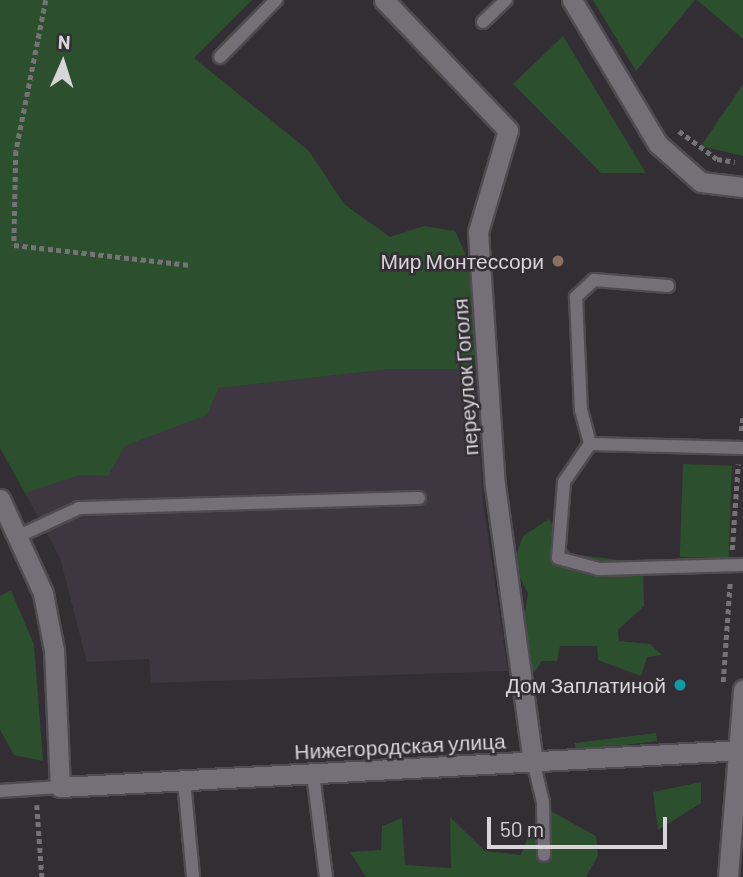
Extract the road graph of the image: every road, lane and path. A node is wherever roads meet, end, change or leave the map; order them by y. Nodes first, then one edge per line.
1 (46, 0) edge
2 (276, 0) edge
3 (384, 0) edge
4 (506, 0) edge
5 (572, 0) edge
6 (483, 22) dead end
7 (220, 57) dead end
8 (666, 122) dead end
9 (743, 164) edge
10 (743, 187) edge
11 (190, 265) dead end
12 (668, 286) dead end
13 (590, 443) junction
14 (743, 448) edge
15 (419, 498) dead end
16 (0, 499) edge
17 (19, 536) junction
18 (743, 565) edge
19 (743, 690) edge
20 (740, 751) edge
21 (533, 761) junction
22 (313, 774) junction
23 (184, 781) junction
24 (60, 787) junction
25 (36, 789) junction
26 (0, 791) edge
27 (544, 855) dead end
28 (42, 877) edge
29 (193, 877) edge
30 (326, 877) edge
31 (728, 877) edge

1 - 11 path
2 - 7 lane
3 - 21 street, переулок Гоголя
4 - 6 lane
5 - 10 street
8 - 9 path
12 - 13 lane
13 - 14 lane
13 - 18 lane
15 - 17 lane
16 - 17 street
17 - 24 street
19 - 20 street
20 - 21 street, Нижегородская улица
20 - 31 street
21 - 22 street, Нижегородская улица
21 - 27 lane
22 - 23 street, Нижегородская улица
22 - 30 lane
23 - 24 street, Нижегородская улица
23 - 29 lane
24 - 25 lane
25 - 26 lane
25 - 28 path

